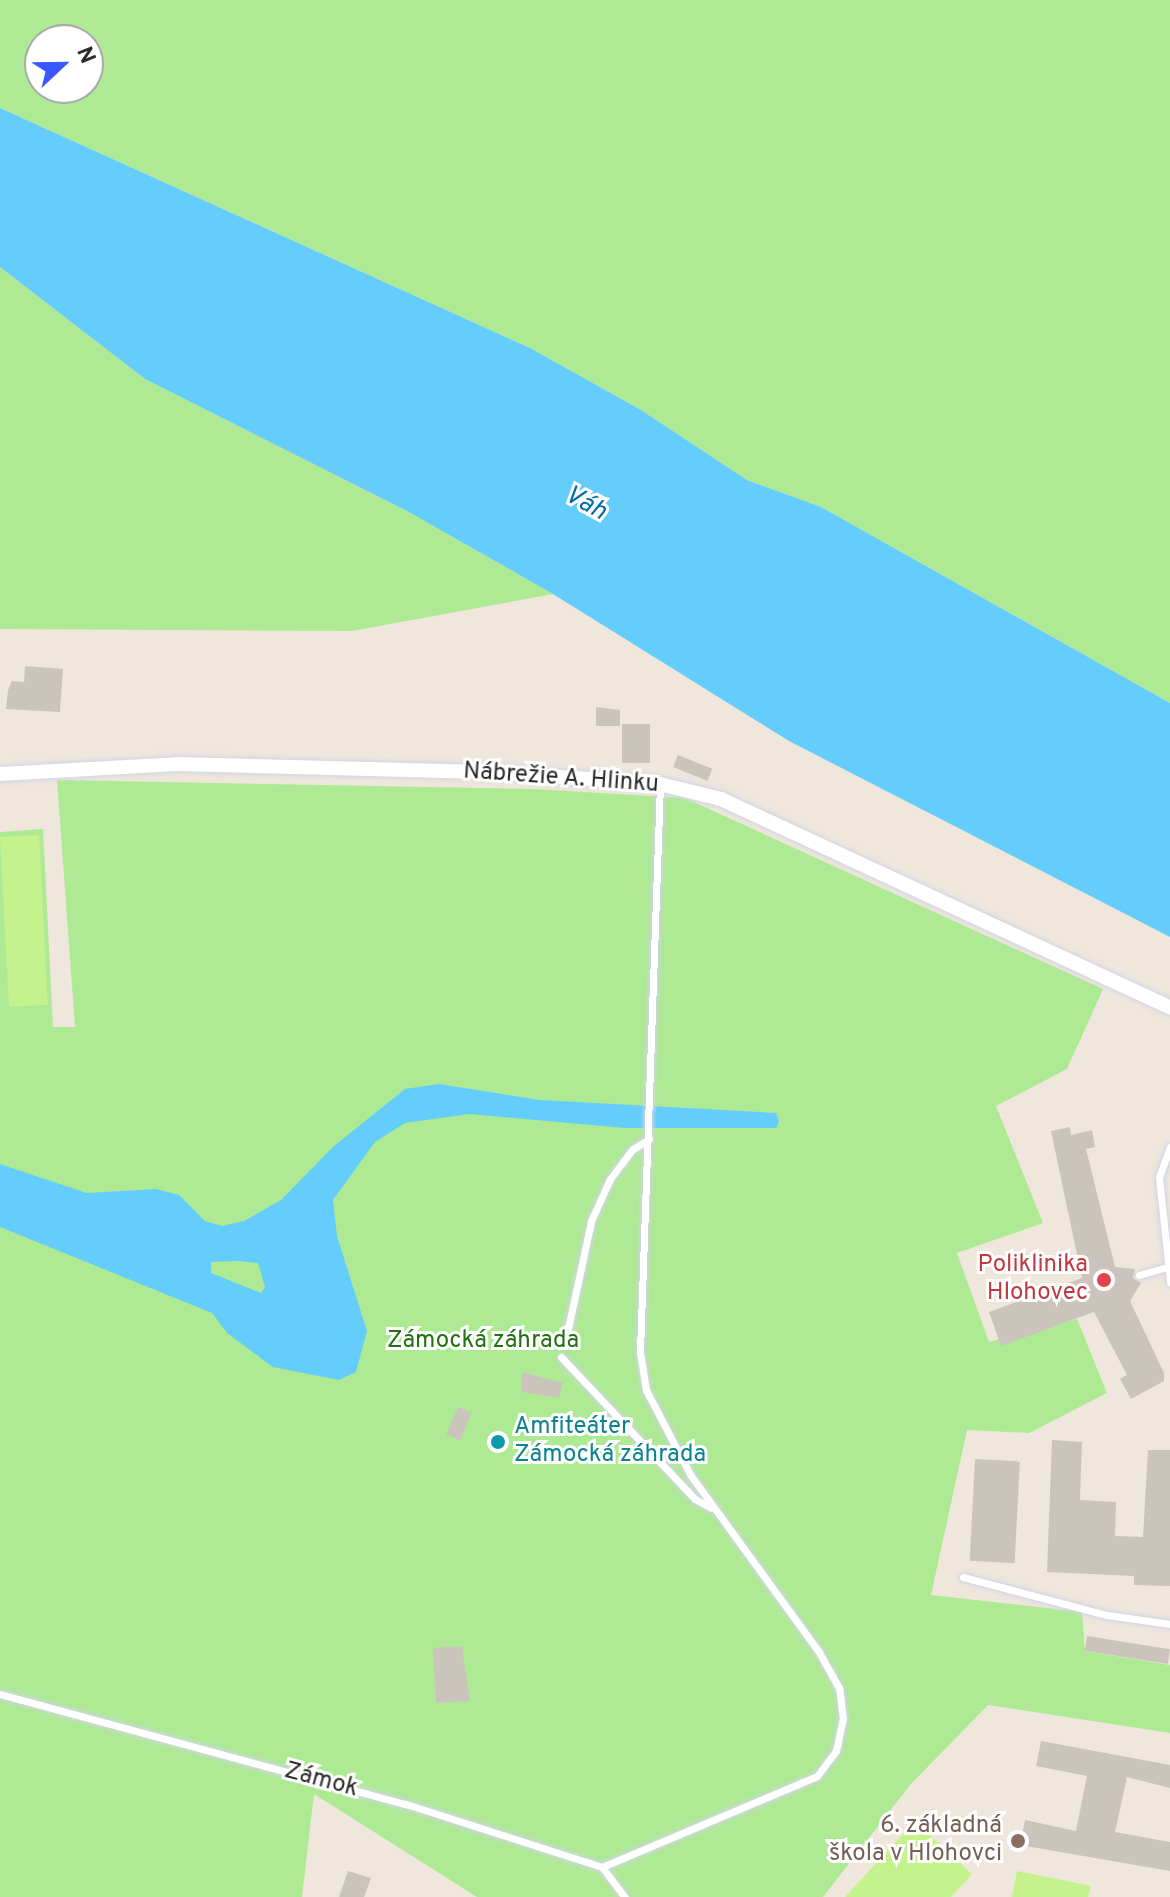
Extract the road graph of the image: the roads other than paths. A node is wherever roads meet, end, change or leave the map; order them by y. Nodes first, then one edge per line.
1 (0, 774) edge
2 (660, 784) junction
3 (1170, 1007) edge
4 (649, 1136) junction
5 (1170, 1147) edge
6 (1167, 1267) junction
7 (1139, 1275) dead end
8 (1170, 1282) edge
9 (566, 1338) dead end
10 (561, 1357) dead end
11 (716, 1511) junction
12 (963, 1577) dead end
13 (1170, 1624) edge
14 (0, 1694) edge
15 (602, 1867) junction
16 (625, 1897) edge

1 - 2 street, Nábrežie A. Hlinku
2 - 3 street, Nábrežie A. Hlinku
2 - 4 lane
4 - 9 lane
4 - 11 lane
5 - 6 lane
6 - 7 lane
6 - 8 lane
10 - 11 lane
11 - 15 lane
12 - 13 lane
14 - 15 lane, Zámok
15 - 16 lane

